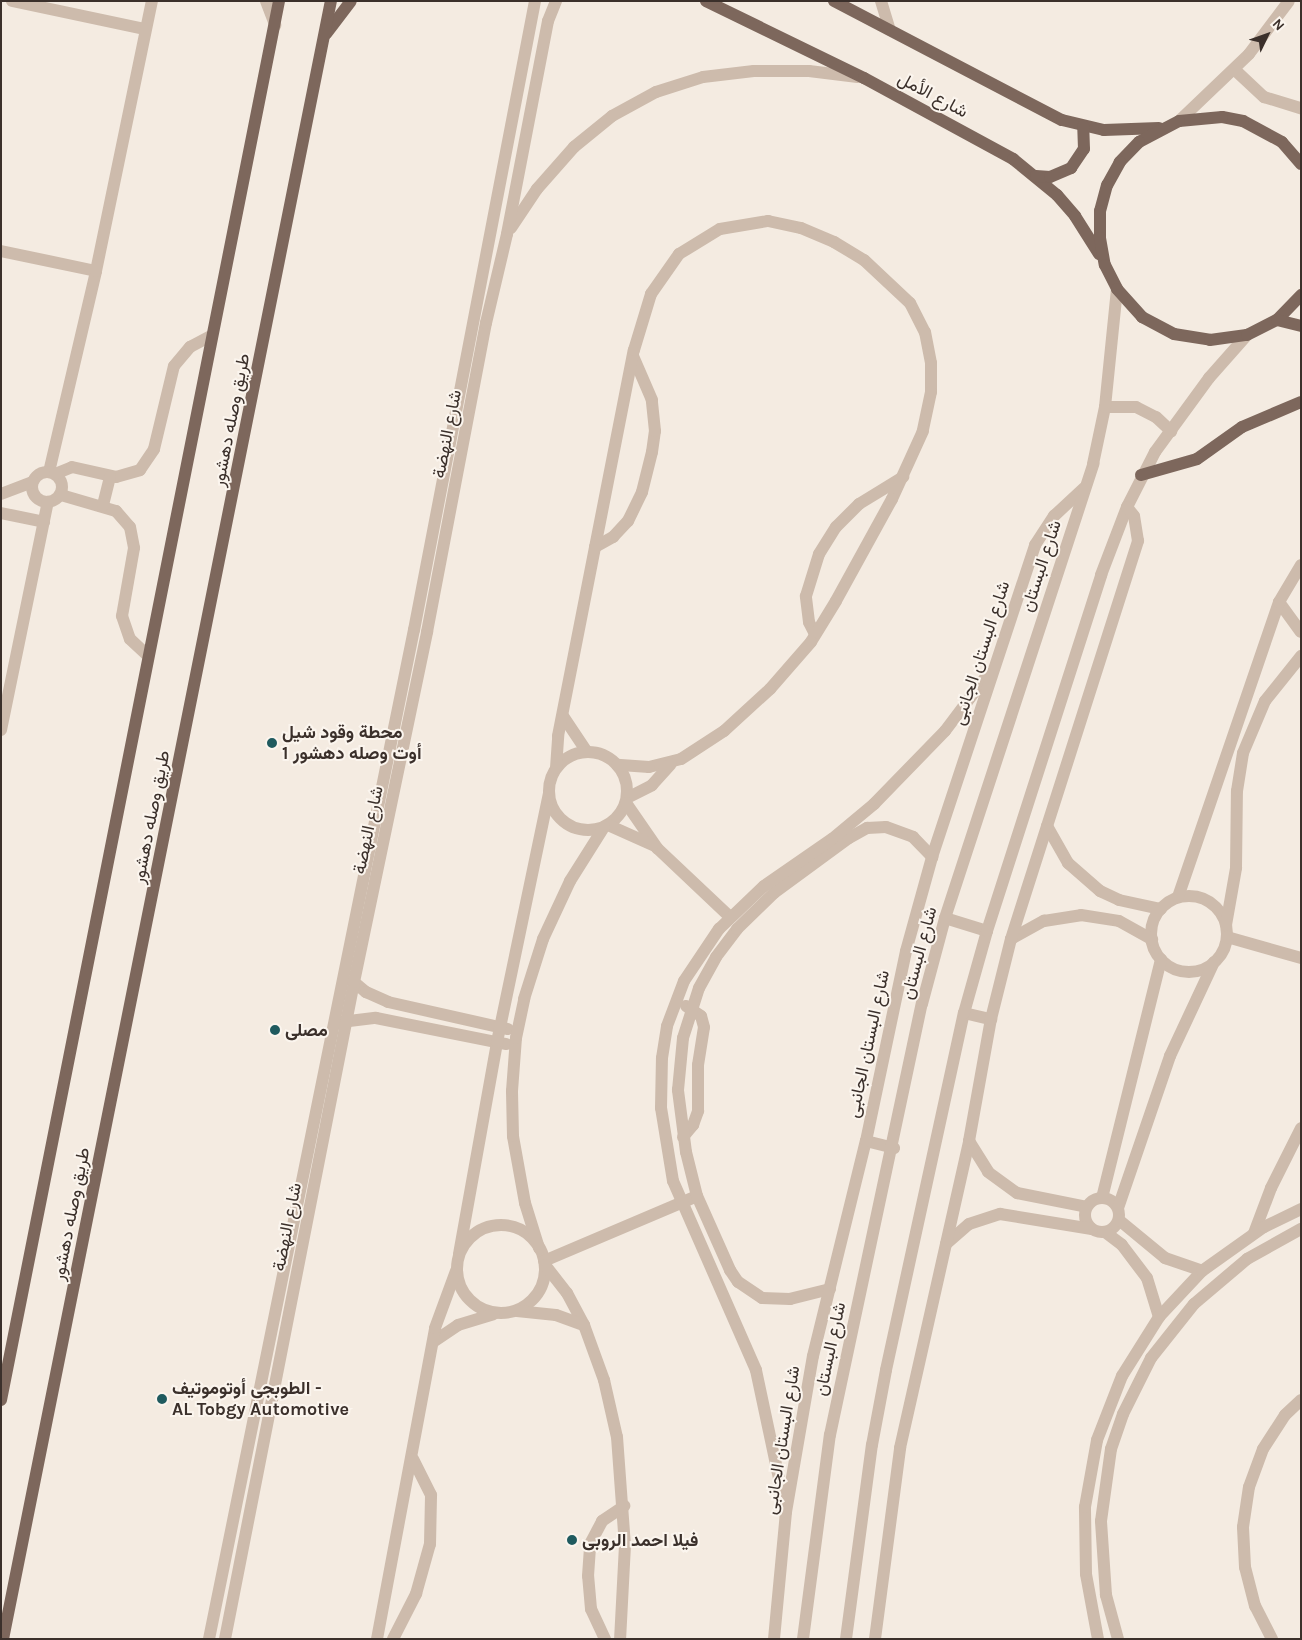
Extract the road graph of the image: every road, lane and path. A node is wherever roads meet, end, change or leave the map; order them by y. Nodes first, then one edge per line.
1 (12, 1) edge
2 (152, 1) edge
3 (266, 1) edge
4 (280, 1) edge
5 (331, 1) edge
6 (351, 1) edge
7 (535, 1) edge
8 (556, 1) edge
9 (706, 1) edge
10 (834, 1) edge
11 (880, 1) edge
12 (1284, 2) edge
13 (275, 24) junction
14 (146, 29) junction
15 (890, 30) junction
16 (323, 38) junction
17 (1234, 70) junction
18 (864, 78) junction
19 (1301, 108) edge
20 (1179, 121) junction
21 (1083, 126) junction
22 (1162, 128) junction
23 (1301, 164) edge
24 (1036, 176) junction
25 (507, 234) junction
26 (1, 251) edge
27 (1106, 265) junction
28 (96, 271) junction
29 (1117, 289) junction
30 (1301, 295) edge
31 (1277, 320) junction
32 (479, 321) junction
33 (1301, 326) edge
34 (1247, 334) junction
35 (211, 336) junction
36 (632, 356) junction
37 (1301, 402) edge
38 (1105, 407) junction
39 (1171, 431) junction
40 (52, 473) junction
41 (1141, 475) junction
42 (110, 477) junction
43 (903, 477) junction
44 (33, 482) junction
45 (1086, 486) junction
46 (1, 494) edge
47 (61, 495) junction
48 (48, 502) junction
49 (103, 506) junction
50 (1127, 507) junction
51 (1, 513) edge
52 (44, 522) junction
53 (595, 547) junction
54 (1301, 565) edge
55 (1279, 602) junction
56 (1301, 632) edge
57 (815, 634) junction
58 (148, 656) junction
59 (1301, 656) edge
60 (996, 663) junction
61 (563, 716) junction
62 (1, 730) edge
63 (587, 752) junction
64 (670, 764) junction
65 (617, 765) junction
66 (556, 768) junction
67 (548, 793) junction
68 (626, 800) junction
69 (606, 826) junction
70 (1047, 826) junction
71 (657, 848) junction
72 (932, 857) junction
73 (1178, 898) junction
74 (1161, 909) junction
75 (730, 917) junction
76 (945, 918) junction
77 (1227, 931) junction
78 (987, 932) junction
79 (1011, 938) junction
80 (1152, 939) junction
81 (1301, 958) edge
82 (1161, 959) junction
83 (1214, 962) junction
84 (354, 982) junction
85 (675, 1002) junction
86 (691, 1009) junction
87 (964, 1013) junction
88 (333, 1020) junction
89 (991, 1020) junction
90 (346, 1022) junction
91 (500, 1027) junction
92 (518, 1031) junction
93 (497, 1042) junction
94 (516, 1046) junction
95 (1301, 1128) edge
96 (683, 1137) junction
97 (866, 1141) junction
98 (969, 1141) junction
99 (894, 1148) junction
100 (697, 1196) junction
101 (1102, 1198) junction
102 (681, 1204) junction
103 (1088, 1207) junction
104 (1301, 1209) edge
105 (1118, 1214) junction
106 (1092, 1229) junction
107 (1301, 1229) edge
108 (1105, 1232) junction
109 (1254, 1233) junction
110 (944, 1246) junction
111 (539, 1248) junction
112 (459, 1254) junction
113 (544, 1262) junction
114 (456, 1271) junction
115 (1202, 1271) junction
116 (278, 1287) junction
117 (830, 1289) junction
118 (293, 1290) junction
119 (517, 1311) junction
120 (498, 1314) junction
121 (1159, 1317) junction
122 (584, 1325) junction
123 (433, 1342) junction
124 (1, 1400) edge
125 (1301, 1400) edge
126 (1108, 1408) junction
127 (1123, 1414) junction
128 (413, 1459) junction
129 (624, 1506) junction
130 (786, 1512) junction
131 (878, 1636) edge
132 (1117, 1636) edge
133 (4, 1639) edge
134 (209, 1639) edge
135 (224, 1639) edge
136 (377, 1639) edge
137 (393, 1639) edge
138 (605, 1639) edge
139 (620, 1639) edge
140 (774, 1639) edge
141 (803, 1639) edge
142 (846, 1639) edge
143 (1098, 1639) edge
144 (1102, 1639) edge
145 (1272, 1639) edge

1 - 14 street
2 - 14 street
3 - 13 street
4 - 13 main road, طريق وصله دهشور
5 - 16 main road, طريق وصله دهشور
6 - 16 main road
7 - 32 street, شارع النهضة
8 - 25 street, شارع النهضة
9 - 18 main road, شارع الأمل
10 - 15 main road, شارع الأمل
11 - 15 street
12 - 17 street
13 - 35 main road, طريق وصله دهشور
14 - 28 street
15 - 21 main road, شارع الأمل
16 - 133 main road, طريق وصله دهشور
17 - 19 street
17 - 20 street
18 - 24 main road, شارع الأمل
18 - 25 street
20 - 22 main road
20 - 23 main road
21 - 22 main road, شارع الأمل
21 - 24 main road
22 - 27 main road
24 - 27 main road, شارع الأمل
25 - 32 street, شارع النهضة
26 - 28 street
27 - 29 main road
28 - 40 street
29 - 34 main road
29 - 38 street, شارع البستان
30 - 31 main road
31 - 33 main road
31 - 34 main road
32 - 84 street, شارع النهضة
32 - 88 street, شارع النهضة
34 - 39 street
35 - 42 street
35 - 58 main road, طريق وصله دهشور
36 - 43 street
36 - 53 street
36 - 53 street
37 - 41 main road
38 - 39 street
38 - 45 street, شارع البستان
39 - 41 street
40 - 42 street
40 - 44 street
40 - 47 street
41 - 50 street
42 - 49 street
43 - 57 street
43 - 57 street
44 - 46 street
44 - 48 street
45 - 60 street, شارع البستان الجانبى
45 - 76 street, شارع البستان
47 - 48 street
47 - 49 street
48 - 52 street
49 - 58 street
50 - 70 street
50 - 78 street
51 - 52 street
52 - 62 street
53 - 61 street
54 - 55 street
55 - 56 street
55 - 73 street
57 - 64 street
58 - 124 main road, طريق وصله دهشور
59 - 77 street
60 - 72 street, شارع البستان الجانبى
60 - 75 street
61 - 63 street
61 - 66 street
63 - 65 street
63 - 66 street
64 - 65 street
64 - 68 street
65 - 68 street
66 - 67 street
67 - 69 street
67 - 91 street
68 - 69 street
68 - 71 street
69 - 71 street
69 - 92 street
70 - 74 street
70 - 79 street
71 - 75 street
72 - 86 street
72 - 97 street, شارع البستان الجانبى
73 - 74 street
73 - 77 street
74 - 80 street
75 - 85 street
76 - 78 street
76 - 99 street, شارع البستان
77 - 81 street
77 - 83 street
78 - 87 street
79 - 80 street
79 - 89 street
80 - 82 street
82 - 83 street
82 - 101 street
83 - 105 street
84 - 90 street, شارع النهضة
84 - 91 street
85 - 86 street
85 - 102 street
86 - 96 street
86 - 96 street
87 - 89 street
87 - 142 street
88 - 90 street
88 - 116 street, شارع النهضة
89 - 98 street
90 - 93 street
90 - 118 street, شارع النهضة
91 - 92 street
91 - 93 street
92 - 94 street
93 - 94 street
93 - 112 street
94 - 111 street
95 - 109 street
96 - 100 street
97 - 99 street
97 - 117 street, شارع البستان الجانبى
98 - 103 street
98 - 110 street
99 - 141 street, شارع البستان
100 - 102 street
100 - 117 street
101 - 103 street
101 - 105 street
102 - 113 street
102 - 130 street
103 - 106 street
104 - 109 street
105 - 108 street
105 - 115 street
106 - 108 street
106 - 110 street
107 - 127 street
108 - 121 street
109 - 115 street
110 - 131 street
111 - 112 street
111 - 113 street
112 - 114 street
113 - 119 street
113 - 122 street
114 - 120 street
114 - 123 street
115 - 121 street
116 - 118 street
116 - 134 street, شارع النهضة
117 - 130 street, شارع البستان الجانبى
118 - 135 street, شارع النهضة
119 - 120 street
119 - 122 street
120 - 123 street
121 - 126 street
122 - 129 street
123 - 128 street
125 - 145 street
126 - 127 street
126 - 143 street
127 - 132 street
128 - 136 street
128 - 137 street
129 - 138 street
129 - 139 street
130 - 140 street, شارع البستان الجانبى
132 - 144 street

